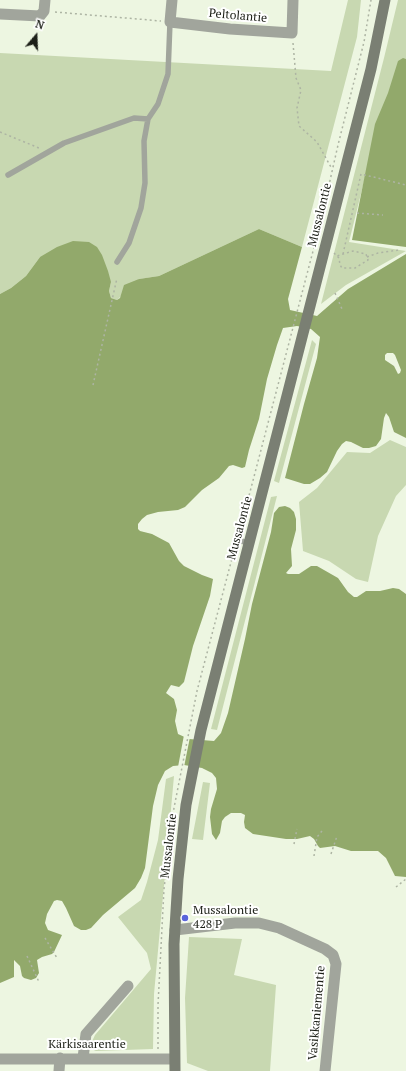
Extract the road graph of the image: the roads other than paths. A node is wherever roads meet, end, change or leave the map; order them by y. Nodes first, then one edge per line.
1 (172, 0) edge
2 (294, 0) edge
3 (385, 0) edge
4 (45, 6) edge
5 (0, 14) edge
6 (170, 22) junction
7 (148, 119) junction
8 (8, 175) dead end
9 (117, 262) dead end
10 (237, 540) road end
11 (249, 543) junction
12 (174, 930) junction
13 (128, 986) dead end
14 (60, 1058) junction
15 (83, 1058) junction
16 (0, 1059) edge
17 (174, 1059) junction
18 (59, 1071) edge
19 (175, 1071) edge
20 (325, 1071) edge

1 - 6 street
2 - 6 street, Peltolantie
3 - 11 main road, Mussalontie
4 - 5 street
6 - 7 lane
7 - 8 lane
7 - 9 lane
10 - 11 lane
11 - 12 main road, Mussalontie
12 - 17 main road, Mussalontie
12 - 20 street, Vasikkaniementie
13 - 15 street
14 - 15 street, Kärkisaarentie
14 - 16 street, Kärkisaarentie
14 - 18 street
15 - 17 street, Kärkisaarentie
17 - 19 main road, Mussalontie

